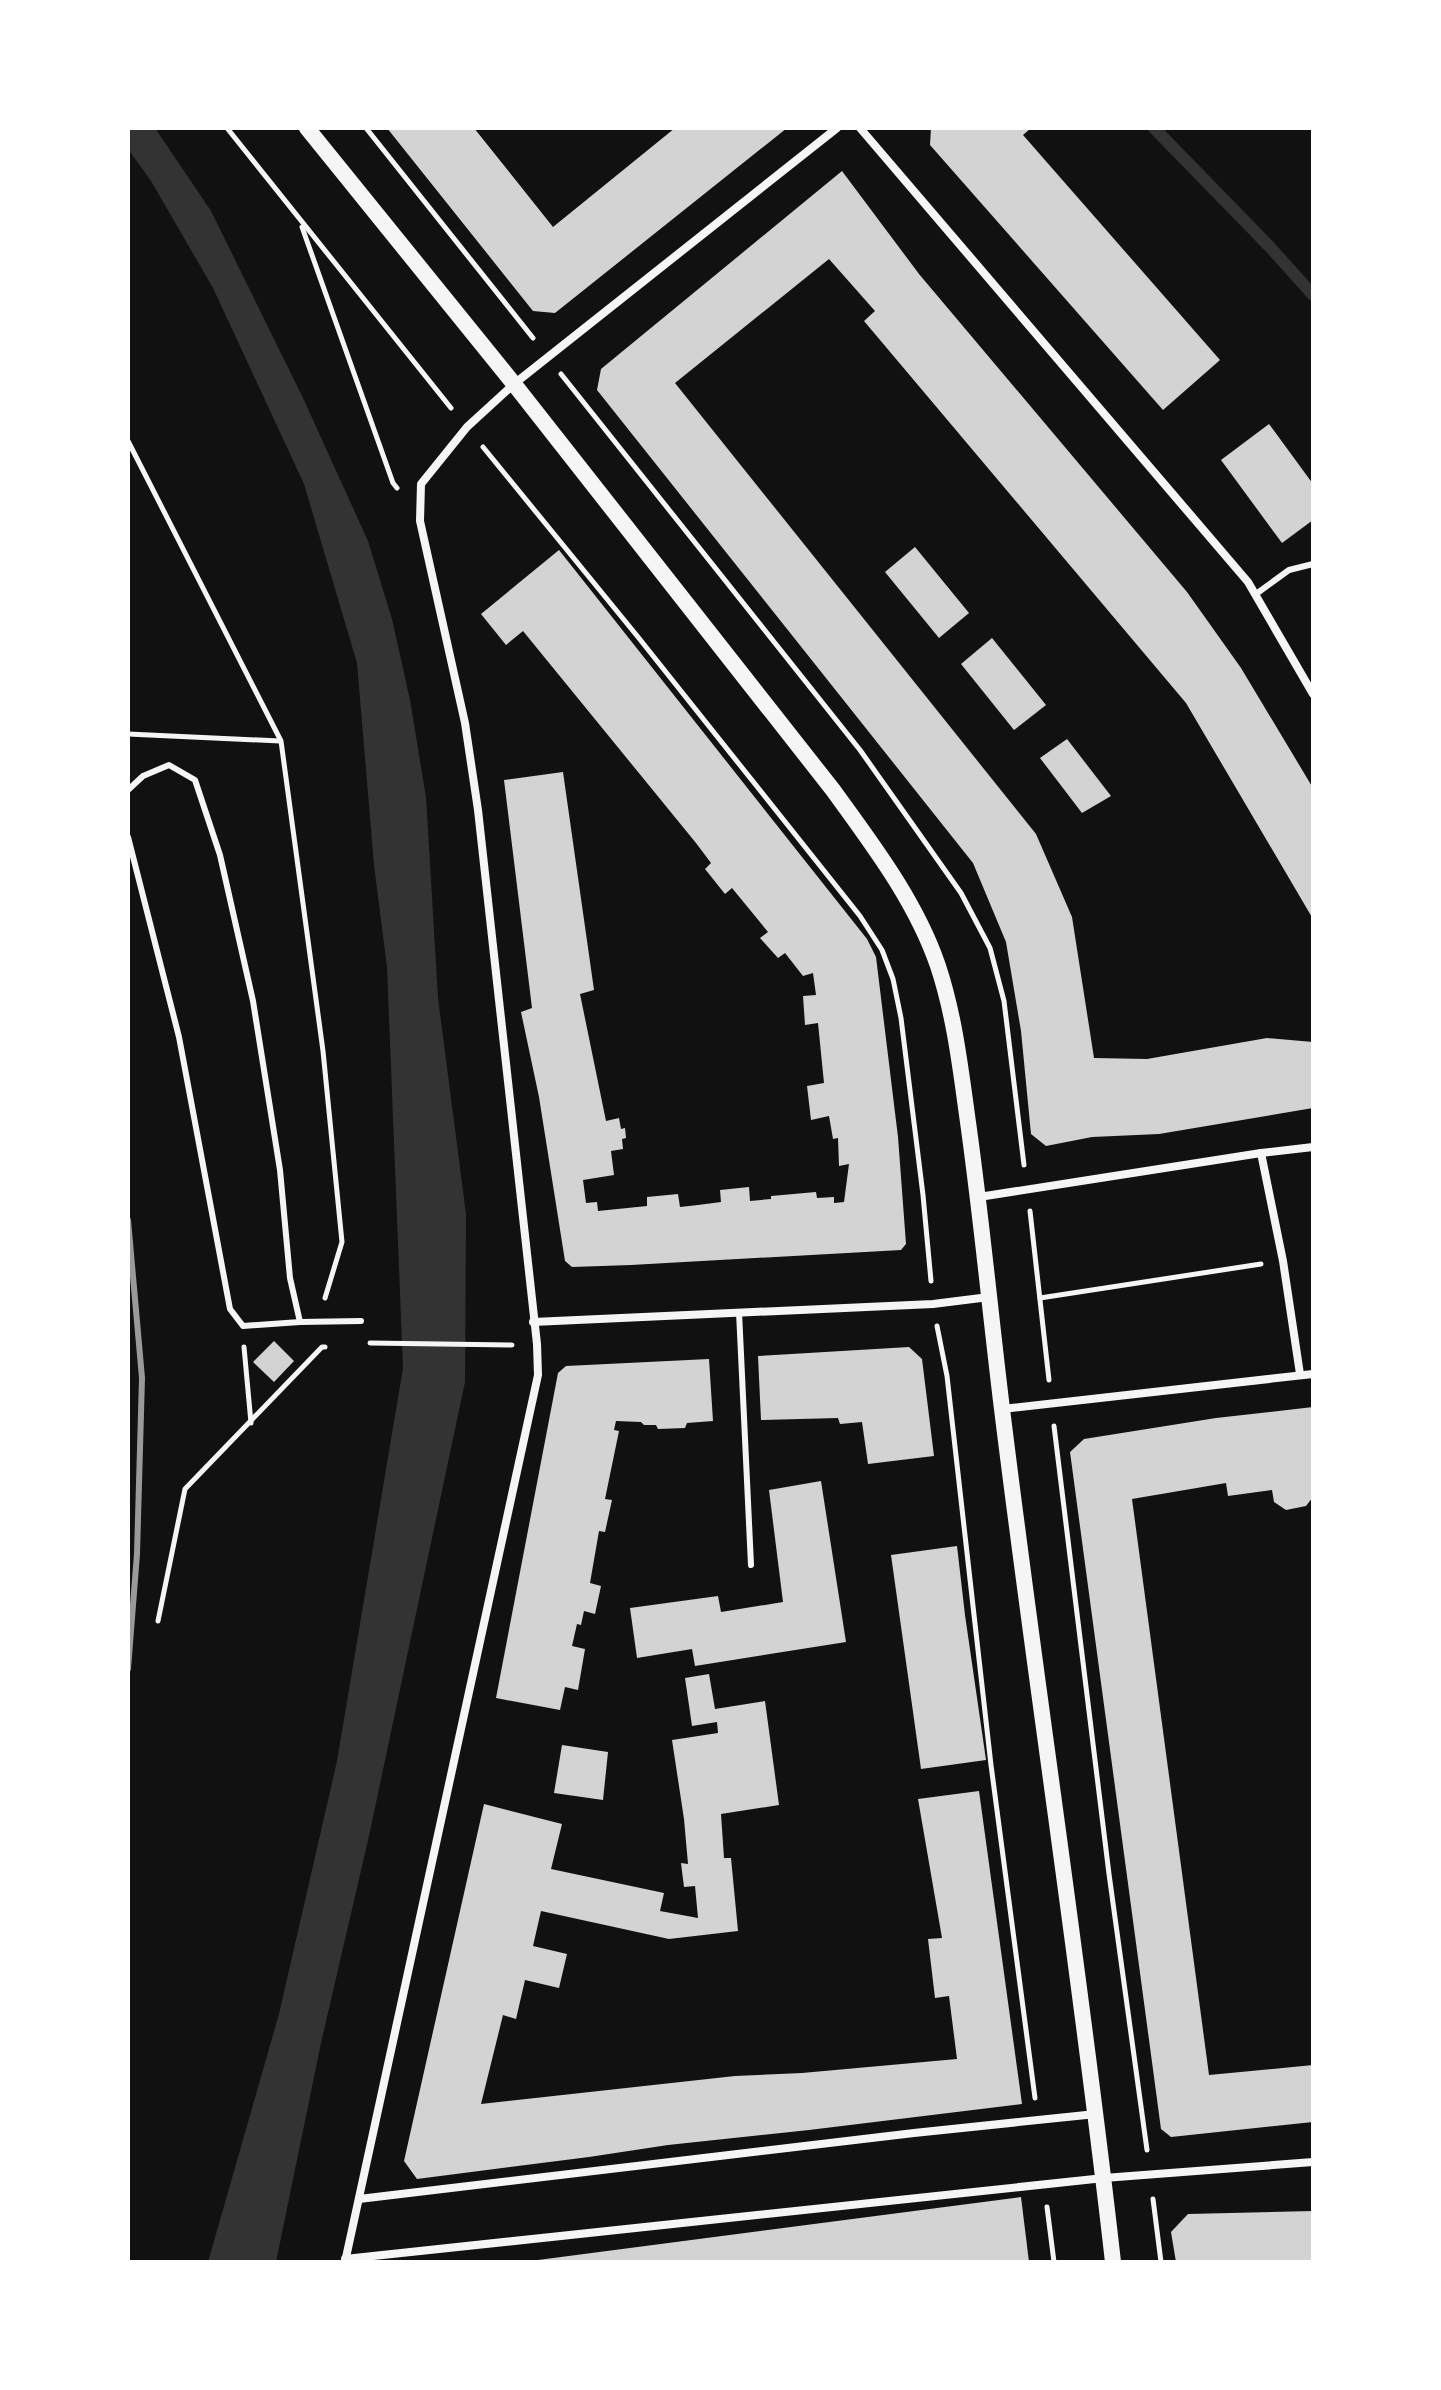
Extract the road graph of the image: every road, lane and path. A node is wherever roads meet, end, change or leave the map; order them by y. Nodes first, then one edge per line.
1 (227, 128) edge
2 (307, 128) edge
3 (366, 128) edge
4 (837, 128) edge
5 (860, 128) edge
6 (300, 222) junction
7 (548, 356) junction
8 (514, 384) junction
9 (467, 427) junction
10 (128, 441) edge
11 (420, 521) junction
12 (1313, 564) edge
13 (1256, 594) junction
14 (1313, 694) edge
15 (128, 734) edge
16 (281, 741) junction
17 (128, 788) edge
18 (128, 837) edge
19 (1313, 1147) edge
20 (1261, 1153) junction
21 (1027, 1190) junction
22 (979, 1197) junction
23 (1283, 1261) junction
24 (989, 1297) junction
25 (1040, 1298) junction
26 (739, 1312) junction
27 (316, 1321) junction
28 (361, 1321) dead end
29 (300, 1322) junction
30 (533, 1322) junction
31 (243, 1326) junction
32 (359, 1342) dead end
33 (515, 1345) dead end
34 (334, 1346) dead end
35 (1300, 1374) junction
36 (1313, 1374) edge
37 (1051, 1402) junction
38 (1002, 1409) junction
39 (251, 1423) junction
40 (751, 1565) dead end
41 (158, 1621) dead end
42 (1097, 2114) junction
43 (1313, 2162) edge
44 (1150, 2174) junction
45 (1104, 2178) junction
46 (359, 2199) junction
47 (345, 2261) edge
48 (1113, 2262) edge
49 (1161, 2262) edge

1 - 6 path
2 - 8 main road
3 - 7 path
4 - 7 street
5 - 13 street
6 - 9 path
6 - 11 path
7 - 8 street
8 - 9 street
8 - 22 main road
9 - 11 street
10 - 16 path
11 - 30 street
12 - 13 lane
13 - 14 street
15 - 16 path
16 - 27 path
17 - 29 lane
18 - 31 lane
19 - 20 street
20 - 21 street
20 - 23 street
21 - 22 street
21 - 25 path
22 - 24 main road
23 - 25 path
23 - 35 street
24 - 26 street
24 - 38 main road
25 - 37 path
26 - 30 street
26 - 40 lane
27 - 28 lane
27 - 29 lane
29 - 31 lane
30 - 46 street
31 - 39 path
32 - 33 path
34 - 39 path
35 - 36 street
35 - 37 street
37 - 38 street
37 - 44 path
38 - 42 main road
39 - 41 path
42 - 45 main road
42 - 46 street
43 - 44 street
44 - 45 street
44 - 49 path
45 - 47 street
45 - 48 main road
46 - 47 street

